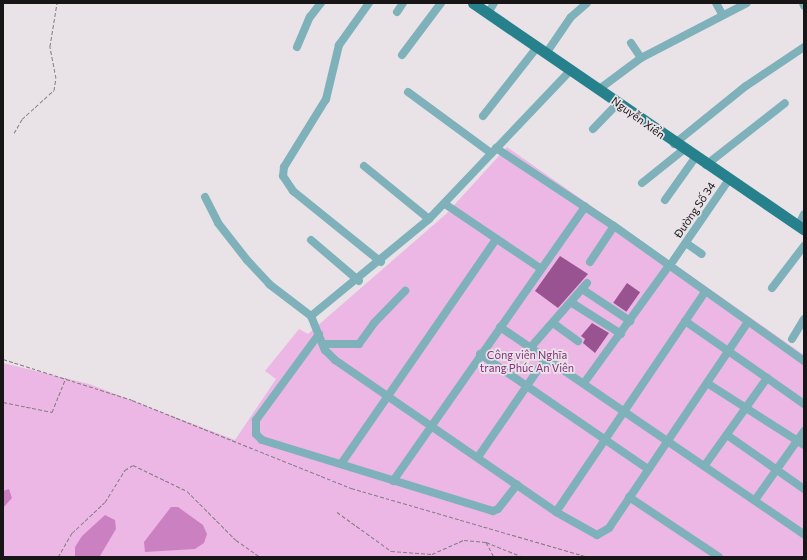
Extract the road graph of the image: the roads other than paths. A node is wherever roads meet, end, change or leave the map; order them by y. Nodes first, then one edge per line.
1 (321, 3) edge
2 (369, 3) edge
3 (403, 3) edge
4 (441, 3) edge
5 (473, 3) edge
6 (494, 3) edge
7 (587, 3) edge
8 (716, 3) edge
9 (747, 3) edge
10 (397, 12) dead end
11 (488, 13) junction
12 (722, 14) junction
13 (631, 43) dead end
14 (297, 47) dead end
15 (804, 47) edge
16 (542, 49) junction
17 (402, 55) dead end
18 (641, 58) junction
19 (571, 70) junction
20 (598, 90) junction
21 (408, 92) dead end
22 (618, 103) junction
23 (785, 103) dead end
24 (483, 116) dead end
25 (593, 129) dead end
26 (679, 147) junction
27 (493, 151) junction
28 (695, 158) junction
29 (706, 165) junction
30 (364, 166) dead end
31 (728, 181) junction
32 (642, 183) dead end
33 (205, 197) dead end
34 (665, 200) dead end
35 (445, 204) junction
36 (585, 207) junction
37 (804, 214) edge
38 (429, 220) junction
39 (614, 226) junction
40 (801, 228) edge
41 (496, 239) junction
42 (311, 240) dead end
43 (686, 243) junction
44 (804, 246) edge
45 (702, 254) dead end
46 (381, 262) junction
47 (590, 262) dead end
48 (671, 264) junction
49 (540, 268) junction
50 (359, 281) junction
51 (772, 288) dead end
52 (405, 291) dead end
53 (705, 292) junction
54 (572, 303) junction
55 (311, 316) junction
56 (804, 319) edge
57 (630, 321) junction
58 (685, 321) junction
59 (748, 322) junction
60 (553, 323) junction
61 (500, 327) junction
62 (319, 334) junction
63 (622, 334) junction
64 (792, 339) dead end
65 (578, 341) dead end
66 (323, 344) junction
67 (531, 347) junction
68 (728, 351) junction
69 (480, 354) junction
70 (546, 358) junction
71 (804, 361) edge
72 (767, 378) junction
73 (584, 383) junction
74 (707, 383) junction
75 (526, 386) junction
76 (387, 394) junction
77 (804, 404) edge
78 (746, 409) junction
79 (624, 411) junction
80 (432, 425) junction
81 (804, 431) edge
82 (727, 435) junction
83 (604, 439) junction
84 (667, 439) junction
85 (800, 443) edge
86 (478, 457) junction
87 (341, 464) junction
88 (705, 466) junction
89 (648, 469) junction
90 (777, 470) junction
91 (393, 481) junction
92 (517, 485) junction
93 (804, 489) edge
94 (629, 497) junction
95 (755, 500) junction
96 (556, 512) junction
97 (804, 534) edge
98 (719, 557) edge

1 - 14 street
2 - 46 street
3 - 10 street
4 - 17 street
5 - 11 main road, Nguyễn Xiển
6 - 11 street
7 - 16 street
8 - 12 street
9 - 12 street
11 - 16 main road, Nguyễn Xiển
12 - 18 street
13 - 18 street
15 - 26 street
16 - 19 main road, Nguyễn Xiển
16 - 24 street
18 - 20 street
19 - 20 main road, Nguyễn Xiển
19 - 27 street
20 - 22 main road, Nguyễn Xiển
21 - 27 street
22 - 25 street
22 - 26 main road, Nguyễn Xiển
23 - 29 street
26 - 28 main road, Nguyễn Xiển
26 - 32 street
27 - 35 street
27 - 36 street
28 - 29 main road, Nguyễn Xiển
28 - 34 street
29 - 31 main road, Nguyễn Xiển
30 - 38 street
31 - 40 main road, Nguyễn Xiển
31 - 43 street, Đường Số 34
33 - 55 street
35 - 38 street
35 - 41 street
36 - 39 street
36 - 49 street
37 - 40 street
38 - 46 street
39 - 47 street
39 - 48 street
41 - 49 street
41 - 76 street
42 - 50 street
43 - 45 street
43 - 48 street, Đường Số 34
44 - 51 street
46 - 50 street
48 - 53 street
48 - 57 street, Đường Số 34
49 - 61 street
50 - 55 street
52 - 66 street
53 - 58 street
53 - 59 street
54 - 57 street
54 - 60 street
54 - 63 street
55 - 62 street
56 - 64 street
57 - 63 street, Đường Số 34
58 - 68 street
58 - 79 street
59 - 68 street
59 - 71 street
60 - 65 street
60 - 67 street
61 - 67 street
61 - 69 street
62 - 66 street
62 - 87 street
63 - 73 street, Đường Số 34
66 - 76 street
67 - 70 street
68 - 72 street
68 - 74 street
69 - 75 street
69 - 80 street
70 - 73 street
70 - 75 street
72 - 77 street
72 - 78 street
73 - 79 street
74 - 78 street
74 - 84 street
75 - 83 street
75 - 86 street
76 - 80 street
76 - 87 street
78 - 82 street
78 - 85 street
79 - 83 street
79 - 84 street
80 - 86 street
80 - 91 street
81 - 85 street
82 - 88 street
82 - 90 street
83 - 89 street
83 - 96 street
84 - 88 street
84 - 89 street
85 - 90 street
86 - 92 street
87 - 91 street
88 - 95 street
89 - 94 street
90 - 93 street
90 - 95 street
91 - 92 street
92 - 96 street
94 - 96 street
94 - 98 street
95 - 97 street

